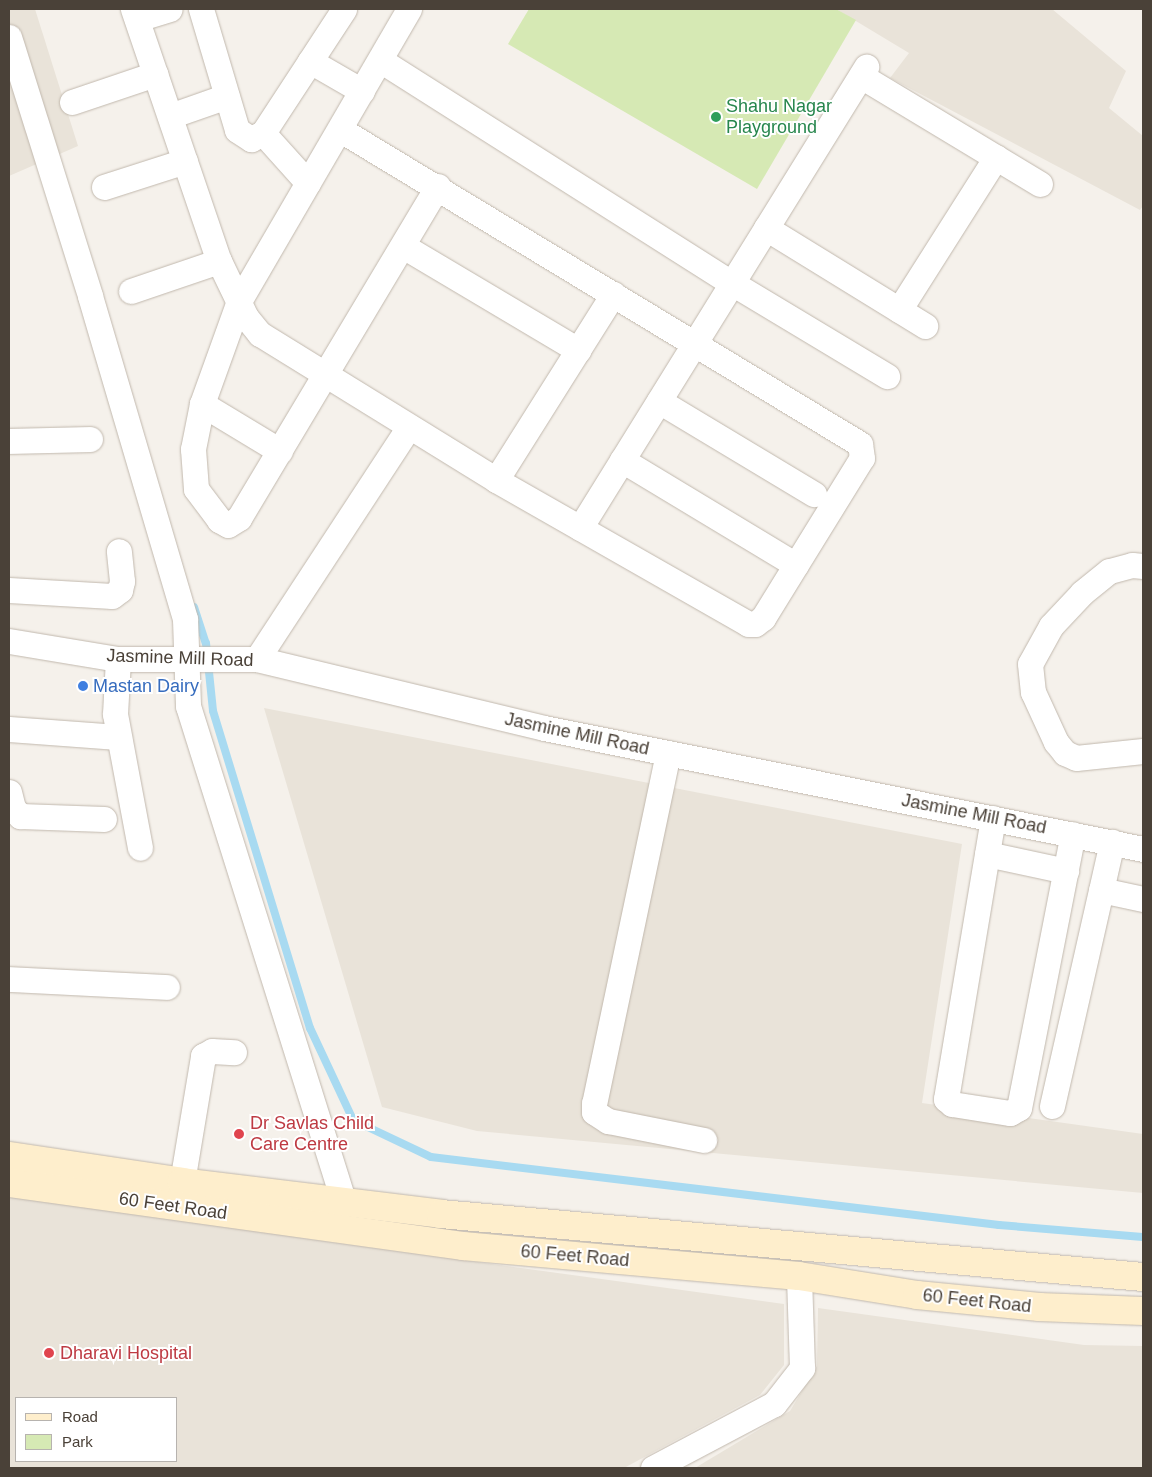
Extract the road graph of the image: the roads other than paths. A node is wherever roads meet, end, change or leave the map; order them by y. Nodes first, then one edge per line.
1 (169, 9) edge
2 (201, 9) edge
3 (344, 9) edge
4 (404, 10) edge
5 (135, 14) edge
6 (9, 37) edge
7 (380, 60) junction
8 (310, 61) junction
9 (156, 74) junction
10 (362, 91) junction
11 (227, 96) junction
12 (72, 102) dead end
13 (170, 116) junction
14 (341, 130) junction
15 (264, 133) junction
16 (996, 157) junction
17 (185, 161) junction
18 (308, 183) junction
19 (1040, 184) dead end
20 (438, 186) junction
21 (104, 187) dead end
22 (766, 228) junction
23 (403, 246) junction
24 (219, 261) junction
25 (732, 283) junction
26 (131, 291) dead end
27 (613, 294) junction
28 (239, 301) junction
29 (899, 310) junction
30 (925, 326) dead end
31 (694, 343) junction
32 (578, 350) junction
33 (326, 373) junction
34 (887, 376) dead end
35 (659, 401) junction
36 (202, 404) junction
37 (409, 427) junction
38 (90, 440) dead end
39 (9, 442) edge
40 (280, 451) junction
41 (622, 460) junction
42 (496, 480) junction
43 (814, 494) dead end
44 (580, 528) junction
45 (119, 551) dead end
46 (796, 566) junction
47 (1143, 566) edge
48 (9, 590) edge
49 (9, 640) edge
50 (185, 657) junction
51 (118, 659) junction
52 (257, 659) junction
53 (9, 729) edge
54 (118, 737) junction
55 (1143, 751) edge
56 (668, 753) junction
57 (9, 792) edge
58 (104, 818) dead end
59 (993, 818) junction
60 (1073, 834) junction
61 (1112, 842) junction
62 (140, 848) dead end
63 (1143, 849) edge
64 (987, 854) junction
65 (1066, 871) junction
66 (1101, 890) junction
67 (1143, 898) edge
68 (9, 978) edge
69 (167, 987) dead end
70 (234, 1052) dead end
71 (1052, 1106) dead end
72 (704, 1140) dead end
73 (9, 1156) edge
74 (182, 1182) junction
75 (9, 1183) edge
76 (344, 1203) junction
77 (799, 1276) junction
78 (1143, 1277) edge
79 (1143, 1310) edge
80 (652, 1468) edge

1 - 5 street
2 - 11 street
3 - 8 street
4 - 7 street
5 - 9 street
6 - 50 street
7 - 10 street
7 - 25 street
8 - 10 street
8 - 15 street
9 - 12 street
9 - 13 street
10 - 14 street
11 - 13 street
11 - 15 street
13 - 17 street
14 - 18 street
14 - 20 street
15 - 18 street
16 - 19 street
16 - 22 street
16 - 29 street
17 - 21 street
17 - 24 street
18 - 28 street
20 - 23 street
20 - 27 street
22 - 25 street
22 - 29 street
23 - 32 street
23 - 33 street
24 - 26 street
24 - 28 street
25 - 31 street
25 - 34 street
27 - 31 street
27 - 32 street
28 - 33 street
28 - 36 street
29 - 30 street
31 - 35 street
31 - 46 street
32 - 42 street
33 - 37 street
33 - 40 street
35 - 41 street
35 - 43 street
36 - 40 street
36 - 40 street
37 - 42 street
37 - 52 street
38 - 39 street
41 - 44 street
41 - 46 street
42 - 44 street
44 - 46 street
45 - 48 street
47 - 55 street
49 - 51 street, Jasmine Mill Road
50 - 51 street, Jasmine Mill Road
50 - 52 street, Jasmine Mill Road
50 - 76 street
51 - 54 street
52 - 56 street, Jasmine Mill Road
53 - 54 street
54 - 62 street
56 - 59 street, Jasmine Mill Road
56 - 72 street
57 - 58 street
59 - 60 street, Jasmine Mill Road
59 - 64 street
60 - 61 street, Jasmine Mill Road
60 - 65 street
61 - 63 street, Jasmine Mill Road
61 - 66 street
64 - 65 street
64 - 65 street
66 - 67 street
66 - 71 street
68 - 69 street
70 - 74 street
73 - 74 main road, 60 Feet Road
74 - 76 main road, 60 Feet Road
75 - 77 main road, 60 Feet Road
76 - 78 main road, 60 Feet Road
77 - 79 main road, 60 Feet Road
77 - 80 street

